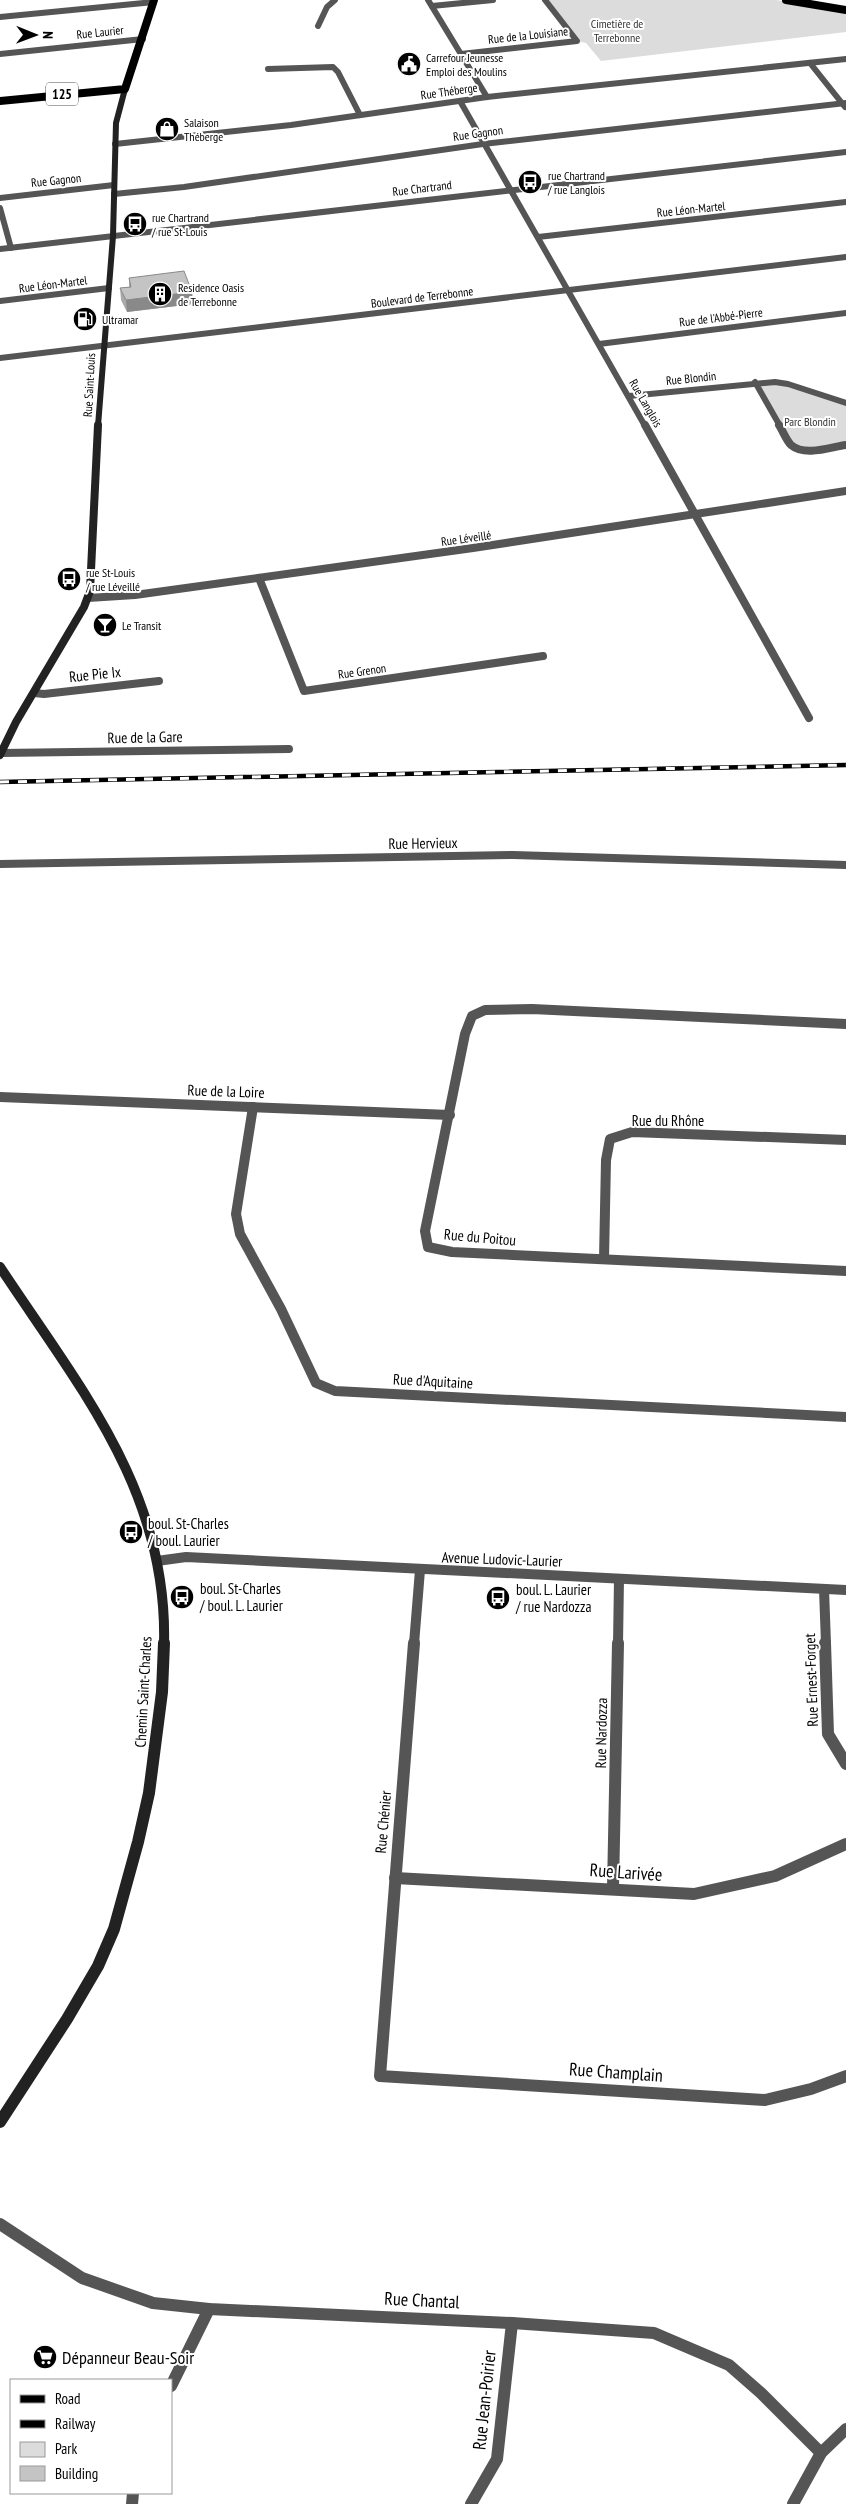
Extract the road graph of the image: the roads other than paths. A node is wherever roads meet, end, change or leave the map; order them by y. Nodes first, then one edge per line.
1 (335, 0) edge
2 (428, 0) edge
3 (493, 0) edge
4 (545, 0) edge
5 (786, 0) edge
6 (154, 1) edge
7 (432, 6) junction
8 (846, 10) edge
9 (0, 16) edge
10 (318, 26) dead end
11 (143, 39) junction
12 (0, 54) edge
13 (461, 54) junction
14 (846, 59) edge
15 (810, 63) junction
16 (268, 69) dead end
17 (125, 89) junction
18 (487, 97) junction
19 (0, 101) edge
20 (460, 101) junction
21 (845, 105) edge
22 (360, 115) junction
23 (115, 144) junction
24 (483, 144) junction
25 (846, 152) edge
26 (114, 185) junction
27 (510, 190) junction
28 (114, 194) junction
29 (0, 198) edge
30 (846, 202) edge
31 (0, 208) edge
32 (113, 236) junction
33 (538, 237) junction
34 (11, 248) junction
35 (0, 249) edge
36 (846, 258) edge
37 (109, 288) junction
38 (569, 291) junction
39 (0, 301) edge
40 (846, 313) edge
41 (599, 344) junction
42 (102, 347) junction
43 (0, 358) edge
44 (755, 382) junction
45 (629, 396) junction
46 (844, 400) edge
47 (846, 445) edge
48 (846, 491) edge
49 (695, 513) junction
50 (259, 578) junction
51 (88, 598) junction
52 (543, 656) dead end
53 (159, 681) dead end
54 (34, 693) junction
55 (809, 718) dead end
56 (289, 749) dead end
57 (0, 754) edge
58 (0, 864) edge
59 (846, 865) edge
60 (846, 1024) edge
61 (0, 1097) edge
62 (253, 1107) junction
63 (450, 1115) junction
64 (846, 1140) edge
65 (604, 1259) junction
66 (0, 1267) edge
67 (846, 1271) edge
68 (846, 1416) edge
69 (157, 1561) junction
70 (420, 1570) junction
71 (620, 1579) junction
72 (824, 1589) junction
73 (846, 1590) edge
74 (846, 1764) edge
75 (846, 1844) edge
76 (395, 1878) junction
77 (613, 1888) junction
78 (380, 2076) joint
79 (846, 2076) edge
80 (0, 2122) edge
81 (0, 2224) edge
82 (209, 2309) junction
83 (512, 2323) junction
84 (172, 2384) edge
85 (846, 2429) edge
86 (821, 2453) junction
87 (471, 2504) edge
88 (793, 2504) edge

1 - 10 street
2 - 7 street
3 - 7 street
4 - 13 street, Rue de la Louisiane
5 - 8 main road
6 - 9 street
6 - 11 main road, Rue Saint-Louis
7 - 13 street
11 - 12 street, Rue Laurier
11 - 17 main road, Rue Saint-Louis
13 - 18 street
14 - 15 street, Rue Théberge
15 - 18 street, Rue Théberge
15 - 21 street
16 - 22 street
17 - 19 main road, 125
17 - 23 main road, Rue Saint-Louis
18 - 20 street, Rue Théberge
20 - 22 street, Rue Théberge
20 - 24 street, Rue Langlois
21 - 24 street, Rue Gagnon
22 - 23 street, Rue Théberge
23 - 26 main road, Rue Saint-Louis
24 - 27 street, Rue Langlois
24 - 28 street, Rue Gagnon
25 - 27 street, Rue Chartrand
26 - 28 main road, Rue Saint-Louis
26 - 29 street, Rue Gagnon
27 - 32 street, Rue Chartrand
27 - 33 street, Rue Langlois
28 - 32 main road, Rue Saint-Louis
30 - 33 street, Rue Léon-Martel
31 - 34 street
32 - 34 street, Rue Chartrand
32 - 37 main road, Rue Saint-Louis
33 - 38 street, Rue Langlois
34 - 35 street, Rue Chartrand
36 - 38 street, Boulevard de Terrebonne
37 - 39 street, Rue Léon-Martel
37 - 42 main road, Rue Saint-Louis
38 - 41 street, Rue Langlois
38 - 42 street, Boulevard de Terrebonne
40 - 41 street, Rue de l'Abbé-Pierre
41 - 45 street, Rue Langlois
42 - 43 street, Boulevard de Terrebonne
42 - 51 main road, Rue Saint-Louis
44 - 45 street, Rue Blondin
44 - 46 street, Rue Blondin
44 - 47 street
45 - 49 street, Rue Langlois
48 - 49 street, Rue Léveillé
49 - 50 street, Rue Léveillé
49 - 55 street, Rue Langlois
50 - 51 street, Rue Léveillé
50 - 52 street, Rue Grenon
51 - 54 main road, Rue Saint-Louis
53 - 54 street, Rue Pie Ix
54 - 57 main road, Rue Saint-Louis
56 - 57 street, Rue de la Gare
58 - 59 street, Rue Hervieux
60 - 63 street
61 - 62 street, Rue de la Loire
62 - 63 street, Rue de la Loire
62 - 68 street, Rue d'Aquitaine
63 - 65 street, Rue du Poitou
64 - 65 street, Rue du Rhône
65 - 67 street
66 - 69 main road, Chemin Saint-Charles
69 - 70 street, Avenue Ludovic-Laurier
69 - 80 main road, Chemin Saint-Charles
70 - 71 street, Avenue Ludovic-Laurier
70 - 76 street, Rue Chénier
71 - 72 street, Avenue Ludovic-Laurier
71 - 77 street, Rue Nardozza
72 - 73 street, Avenue Ludovic-Laurier
72 - 74 street, Rue Ernest-Forget
75 - 77 street, Rue Larivée
76 - 77 street, Rue Larivée
76 - 78 street, Rue Chénier
78 - 79 street, Rue Champlain
81 - 82 street, Rue Chantal
82 - 83 street, Rue Chantal
82 - 84 street
83 - 86 street, Rue Chantal
83 - 87 street, Rue Jean-Poirier
85 - 86 street
86 - 88 street

